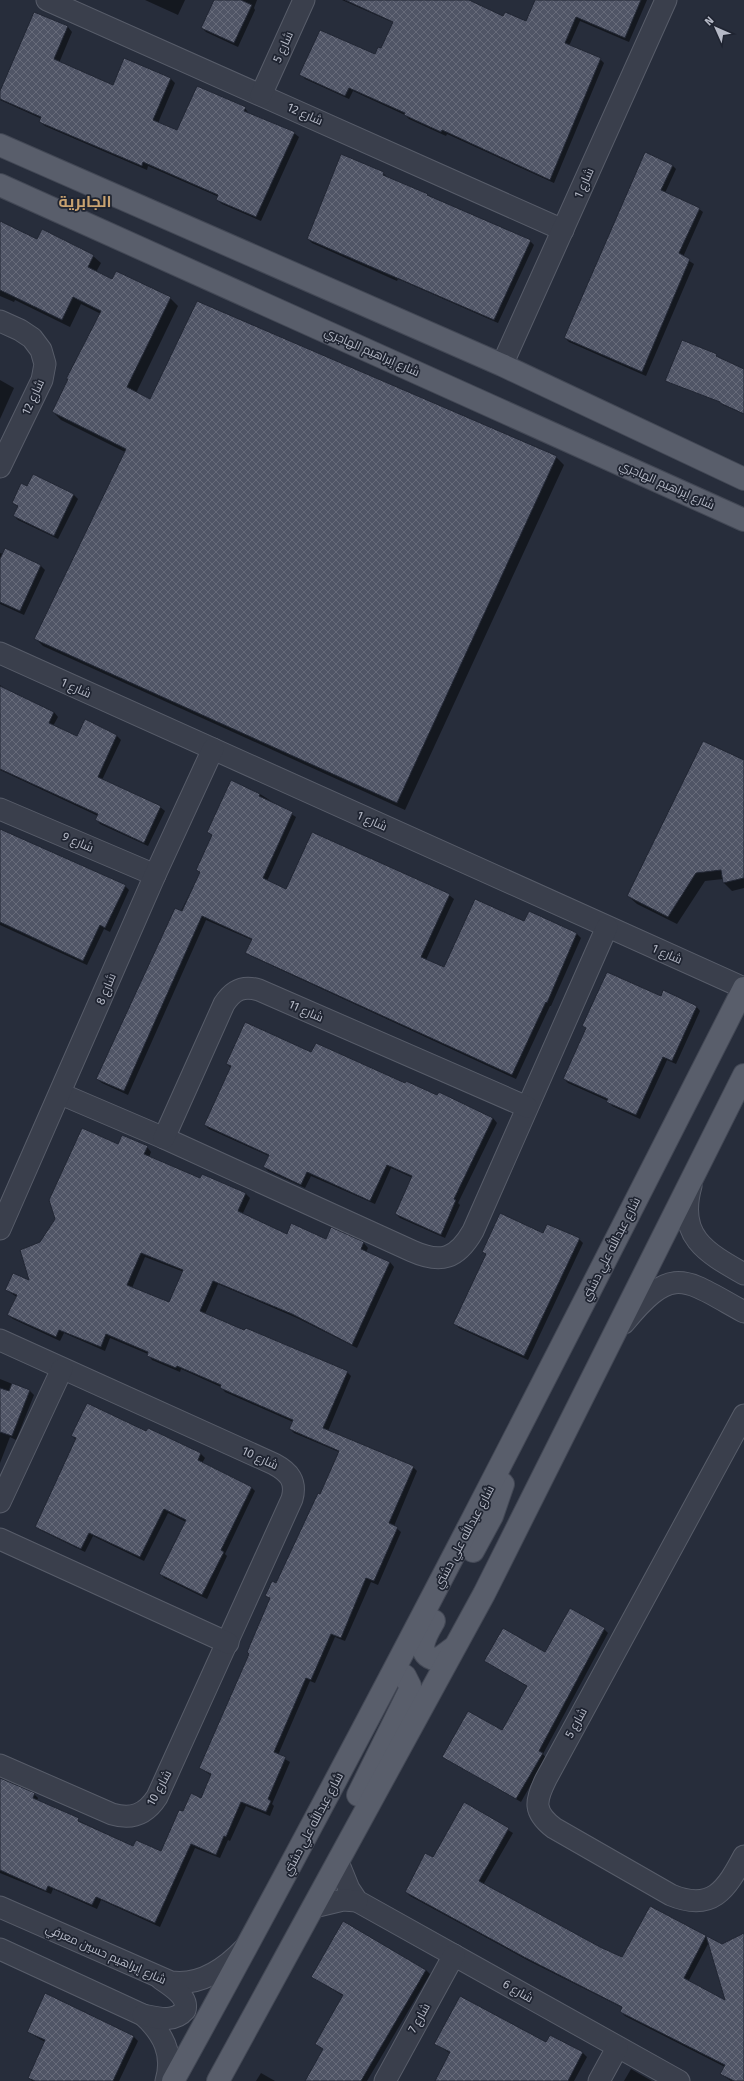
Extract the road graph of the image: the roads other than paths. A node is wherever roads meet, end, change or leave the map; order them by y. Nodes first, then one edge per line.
1 (47, 0) edge
2 (304, 0) edge
3 (666, 0) edge
4 (261, 95) junction
5 (0, 145) edge
6 (0, 150) edge
7 (79, 180) junction
8 (0, 185) edge
9 (563, 230) junction
10 (0, 321) edge
11 (502, 365) junction
12 (0, 467) edge
13 (744, 479) edge
14 (744, 520) edge
15 (0, 653) edge
16 (213, 749) junction
17 (0, 809) edge
18 (155, 875) junction
19 (607, 927) junction
20 (744, 988) edge
21 (744, 1075) edge
22 (61, 1094) junction
23 (527, 1107) junction
24 (164, 1138) junction
25 (696, 1172) junction
26 (0, 1229) edge
27 (744, 1274) edge
28 (744, 1286) edge
29 (716, 1297) junction
30 (744, 1312) edge
31 (0, 1340) edge
32 (611, 1342) junction
33 (62, 1369) junction
34 (744, 1415) edge
35 (504, 1461) junction
36 (0, 1502) edge
37 (0, 1539) edge
38 (228, 1643) junction
39 (453, 1648) junction
40 (395, 1670) junction
41 (0, 1764) edge
42 (744, 1856) edge
43 (338, 1862) junction
44 (357, 1901) junction
45 (0, 1907) edge
46 (314, 1907) junction
47 (250, 1942) junction
48 (0, 1949) edge
49 (454, 1955) junction
50 (159, 1978) junction
51 (143, 2015) junction
52 (617, 2048) junction
53 (166, 2081) edge
54 (173, 2081) edge
55 (218, 2081) edge
56 (385, 2081) edge
57 (599, 2081) edge
58 (678, 2081) edge

1 - 4 street, شارع 12
2 - 4 street, شارع 5
3 - 9 street, شارع 1
4 - 9 street, شارع 12
5 - 7 main road
6 - 7 main road
7 - 11 main road
8 - 14 main road, شارع إبراهيم الهاجري
9 - 11 street, شارع 1
10 - 12 street, شارع 12
11 - 13 main road
15 - 16 street, شارع 1
16 - 18 street, شارع 8
16 - 19 street, شارع 1
17 - 18 street, شارع 9
18 - 22 street, شارع 8
19 - 20 street, شارع 1
19 - 23 street
20 - 35 main road, شارع عبدالله علي دشتي
21 - 25 main road
22 - 24 street
22 - 26 street, شارع 8
23 - 24 street, شارع 11
23 - 24 street
25 - 27 street
25 - 32 main road
28 - 29 street
29 - 30 street
29 - 32 street
31 - 33 street, شارع 10
32 - 39 main road
33 - 36 street
33 - 38 street, شارع 10
34 - 42 street, شارع 5
35 - 39 main road
35 - 40 main road, شارع عبدالله علي دشتي
37 - 38 street
38 - 41 street, شارع 10
39 - 43 main road
40 - 43 main road
40 - 47 main road, شارع عبدالله علي دشتي
43 - 44 street, شارع 6
43 - 46 main road
44 - 46 street
44 - 49 street, شارع 6
45 - 50 street, شارع إبراهيم حسين معرفي
46 - 55 main road
47 - 50 street, شارع إبراهيم حسين معرفي
47 - 54 main road, شارع عبدالله علي دشتي
48 - 51 street
49 - 52 street, شارع 6
49 - 56 street, شارع 7
50 - 51 street
51 - 53 street
52 - 57 street
52 - 58 street, شارع 6

